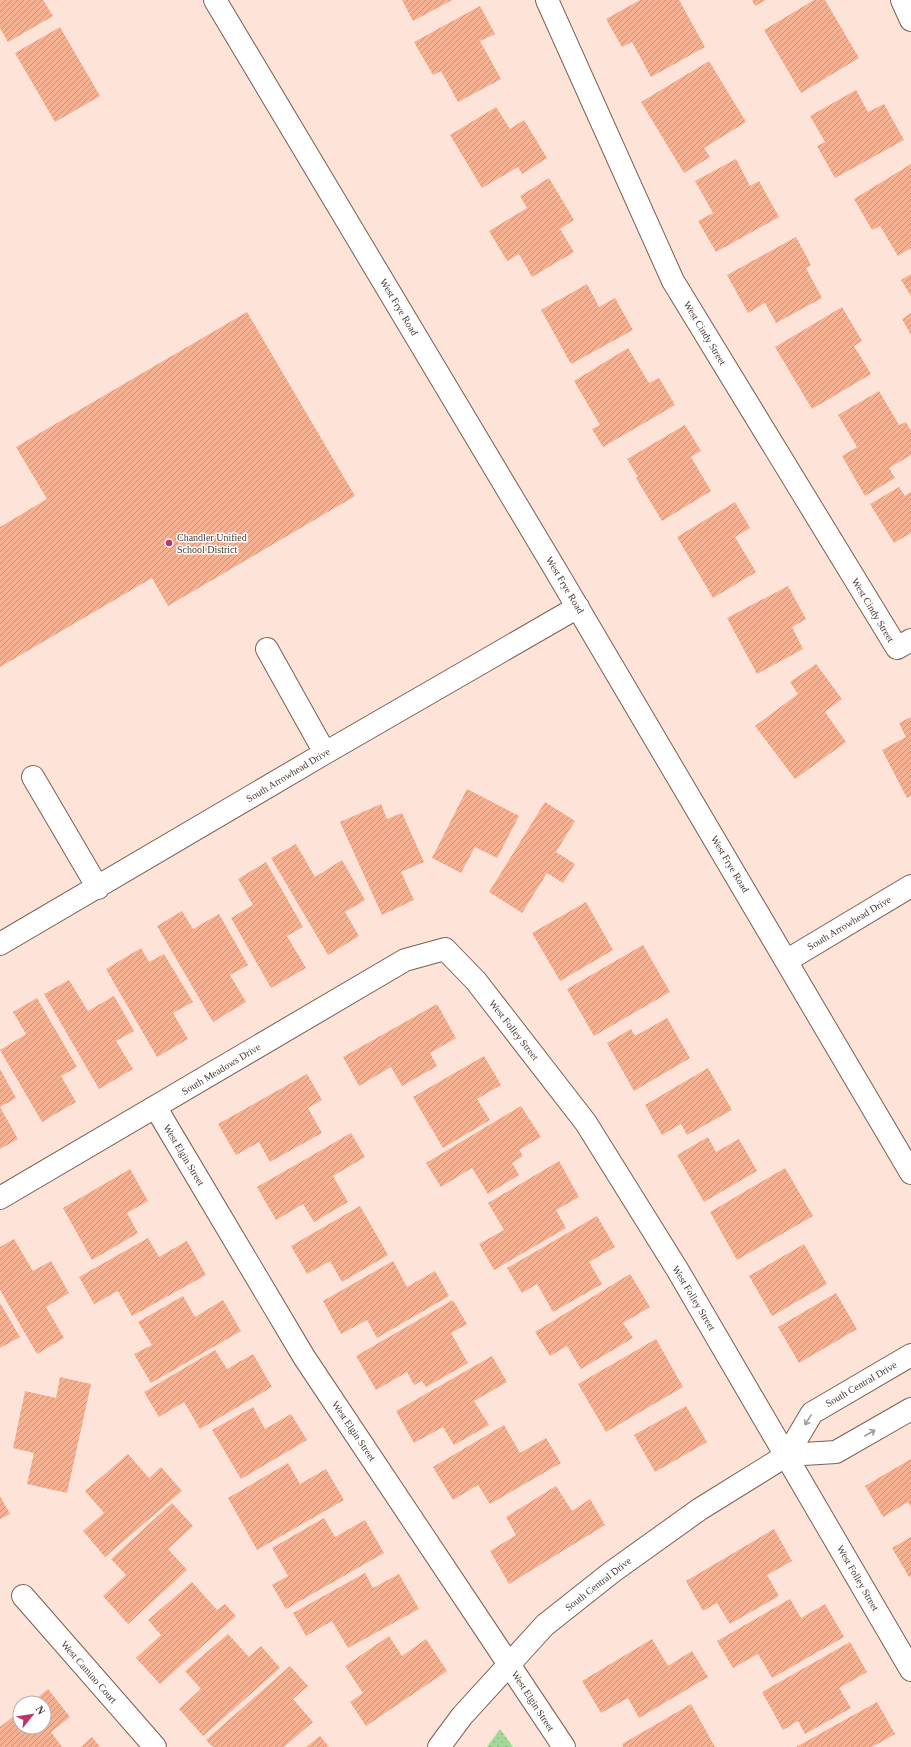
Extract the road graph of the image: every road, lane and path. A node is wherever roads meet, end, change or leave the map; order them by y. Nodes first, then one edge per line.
1 (215, 0) edge
2 (547, 0) edge
3 (902, 0) edge
4 (911, 20) edge
5 (578, 607) junction
6 (904, 644) edge
7 (267, 649) dead end
8 (326, 753) junction
9 (33, 777) dead end
10 (911, 886) edge
11 (98, 888) junction
12 (0, 944) edge
13 (444, 949) joint
14 (786, 961) junction
15 (156, 1108) junction
16 (911, 1173) edge
17 (0, 1198) edge
18 (911, 1355) edge
19 (911, 1409) edge
20 (787, 1455) junction
21 (23, 1596) dead end
22 (510, 1664) junction
23 (911, 1670) edge
24 (155, 1747) edge
25 (439, 1747) edge
26 (564, 1747) edge

1 - 5 street, West Frye Road
2 - 6 street, West Cindy Street
3 - 4 street
5 - 8 street, South Arrowhead Drive
5 - 14 street, West Frye Road
7 - 8 street
8 - 11 street, South Arrowhead Drive
9 - 11 street
10 - 14 street, South Arrowhead Drive
11 - 12 street, South Arrowhead Drive
13 - 15 street, South Meadows Drive
13 - 20 street, West Folley Street
14 - 16 street, West Frye Road
15 - 17 street, South Meadows Drive
15 - 22 street, West Elgin Street
18 -> 20 street, South Central Drive
20 -> 19 street, South Central Drive
20 - 22 street, South Central Drive
20 - 23 street, West Folley Street
21 - 24 street, West Camino Court
22 - 25 street, South Central Drive
22 - 26 street, West Elgin Street

